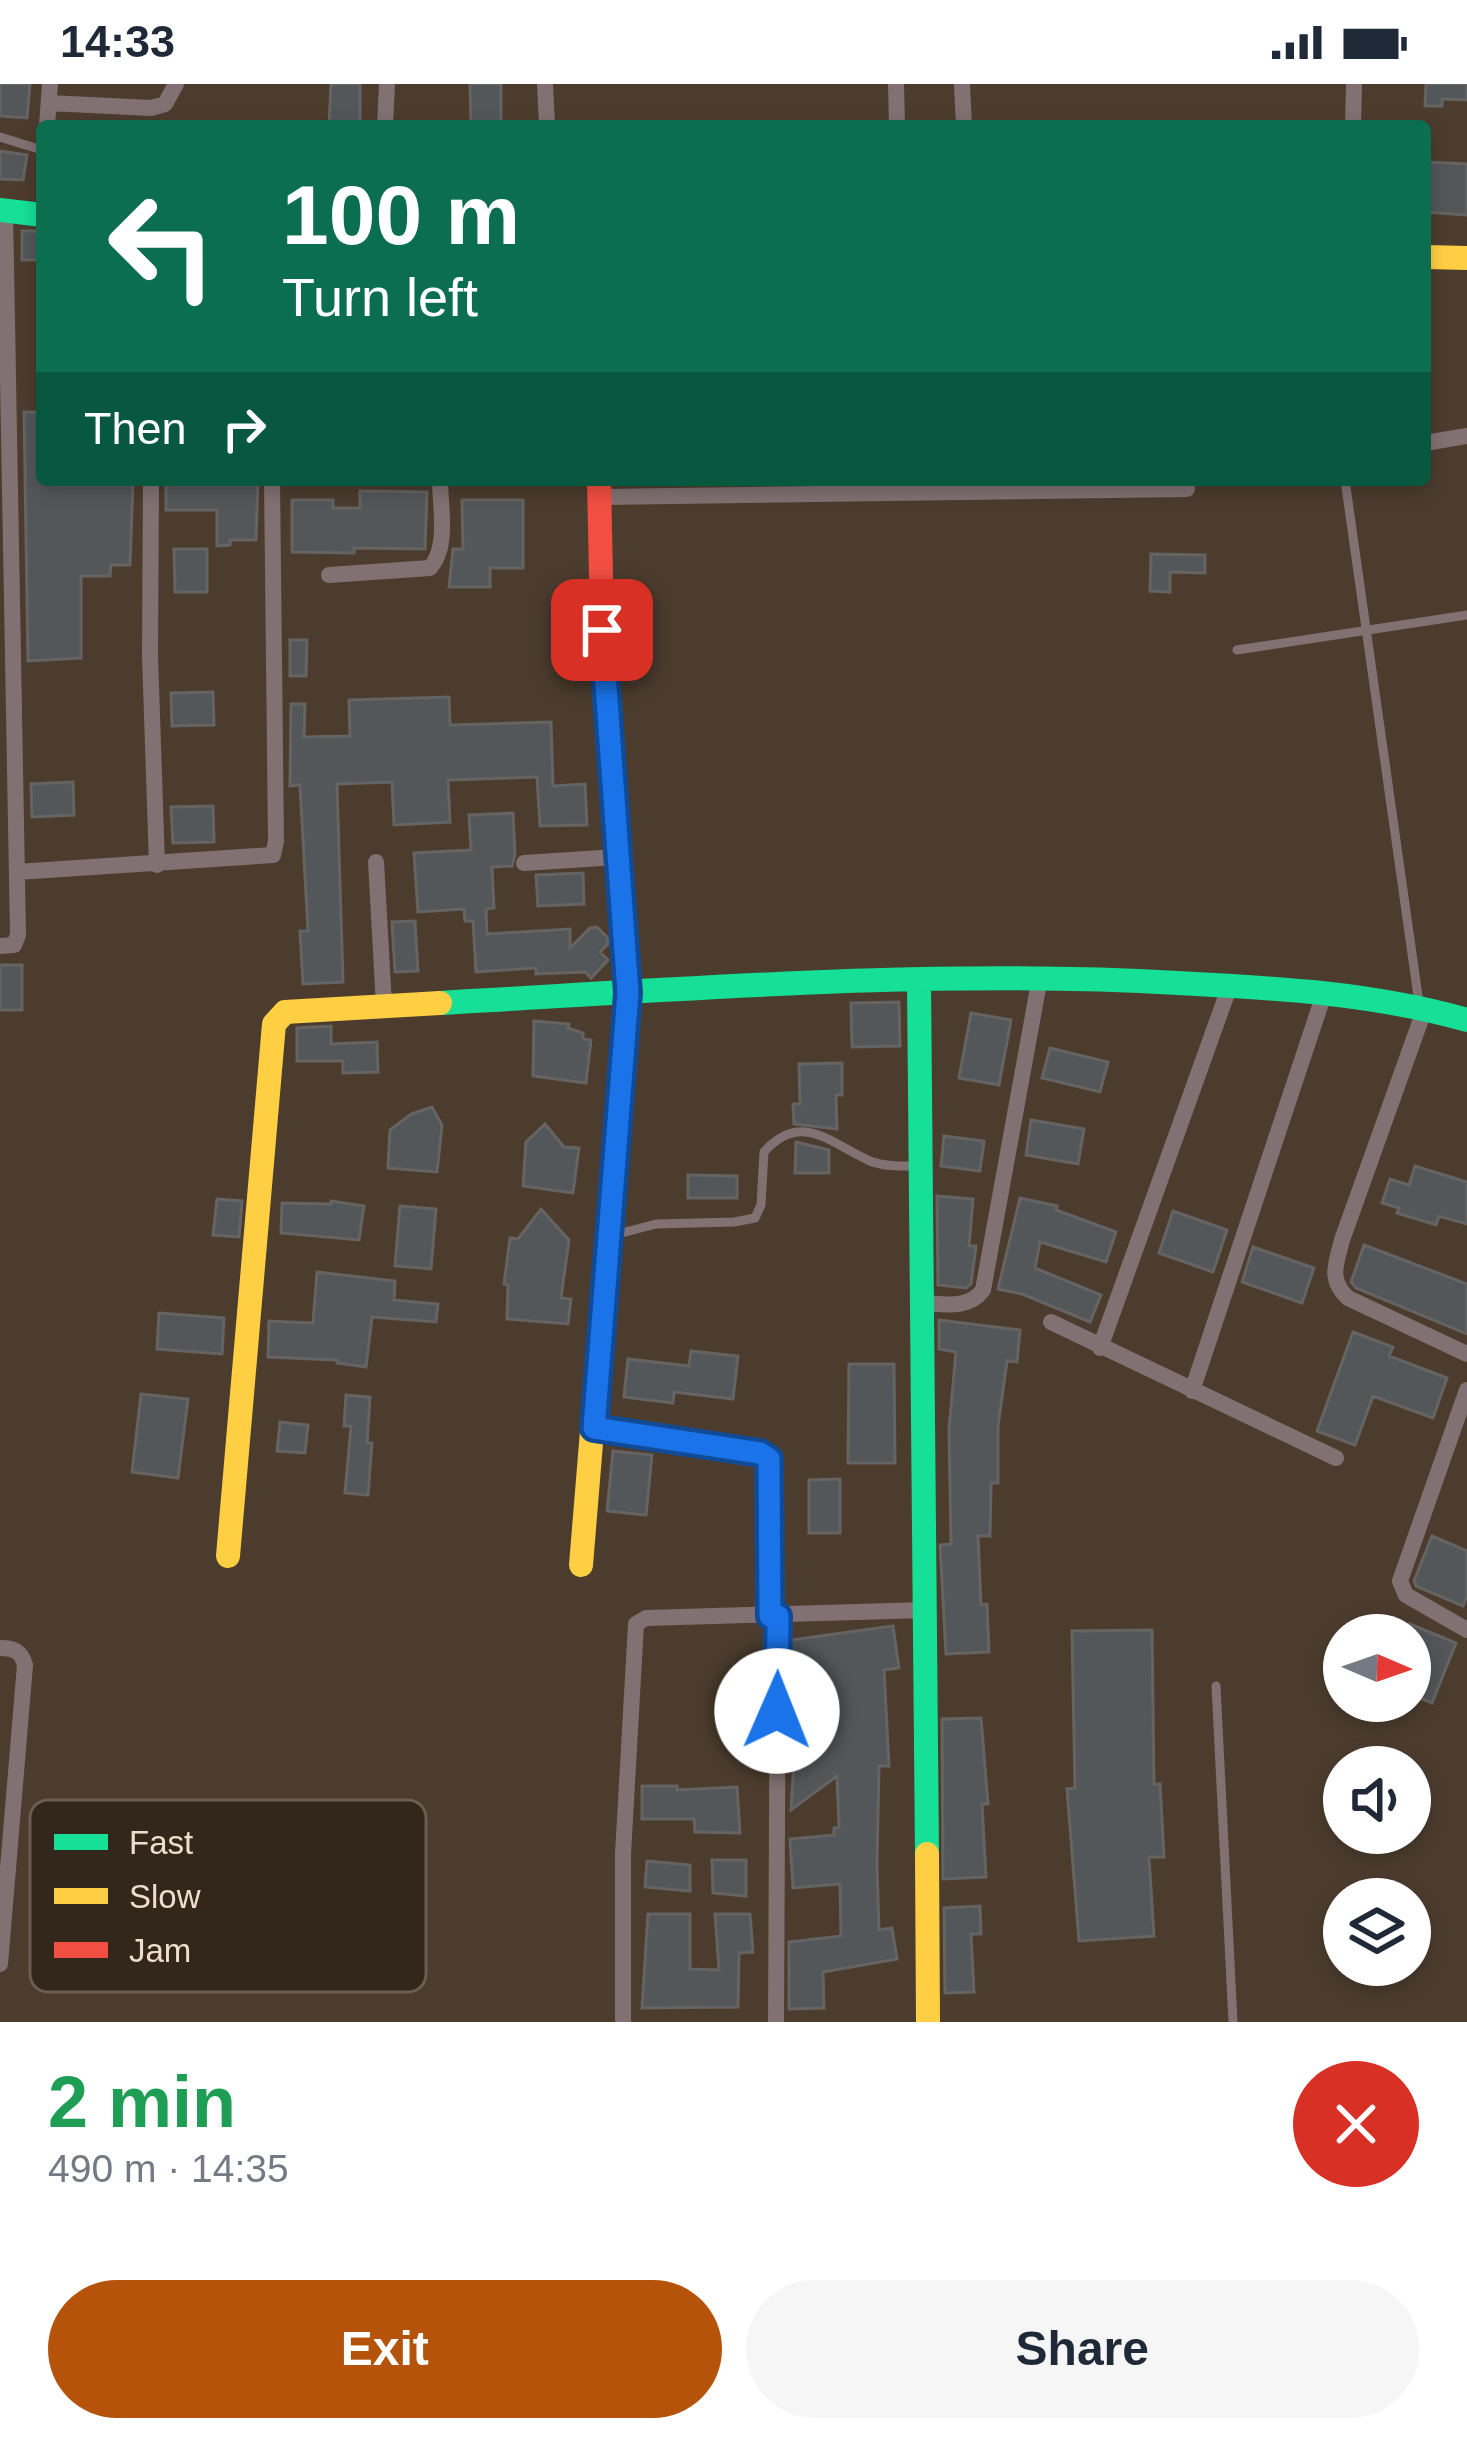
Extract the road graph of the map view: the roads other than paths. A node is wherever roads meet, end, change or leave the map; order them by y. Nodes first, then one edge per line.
1 (176, 84) edge
2 (387, 84) edge
3 (545, 84) edge
4 (896, 84) edge
5 (962, 84) edge
6 (1354, 84) edge
7 (50, 93) edge
8 (385, 120) edge
9 (547, 120) edge
10 (897, 120) edge
11 (964, 120) edge
12 (1353, 120) edge
13 (0, 136) edge
14 (36, 148) edge
15 (3, 210) edge
16 (36, 214) edge
17 (1431, 257) edge
18 (1467, 258) edge
19 (1467, 436) edge
20 (1431, 442) edge
21 (151, 486) edge
22 (272, 486) edge
23 (440, 486) edge
24 (891, 486) edge
25 (1158, 486) edge
26 (1346, 486) edge
27 (752, 487) edge
28 (600, 488) edge
29 (1187, 489) dead end
30 (329, 575) dead end
31 (1467, 615) edge
32 (1366, 631) junction
33 (7, 647) edge
34 (1237, 650) dead end
35 (617, 857) junction
36 (376, 862) dead end
37 (524, 863) dead end
38 (157, 865) junction
39 (17, 872) junction
40 (0, 946) edge
41 (1040, 977) junction
42 (919, 983) junction
43 (1229, 988) junction
44 (1325, 991) junction
45 (628, 993) junction
46 (384, 1005) junction
47 (1422, 1007) junction
48 (1467, 1020) edge
49 (921, 1166) junction
50 (610, 1236) junction
51 (922, 1303) junction
52 (1051, 1322) dead end
53 (1100, 1348) junction
54 (1467, 1354) edge
55 (1467, 1390) edge
56 (1192, 1391) junction
57 (594, 1428) junction
58 (1459, 1448) edge
59 (1336, 1458) dead end
60 (228, 1556) dead end
61 (580, 1565) dead end
62 (926, 1610) junction
63 (774, 1616) junction
64 (1467, 1630) edge
65 (0, 1648) edge
66 (1216, 1686) dead end
67 (0, 1964) edge
68 (623, 2022) edge
69 (776, 2022) edge
70 (928, 2022) edge
71 (1234, 2022) edge

1 - 7 street
2 - 8 street
3 - 9 street
4 - 10 street
5 - 11 street
6 - 12 street
13 - 14 lane
15 - 16 street
15 - 33 street
17 - 18 street
19 - 20 street
21 - 38 street
22 - 38 street
23 - 30 street
24 - 27 street
25 - 29 street
26 - 32 lane
27 - 28 street
28 - 35 street
31 - 32 lane
32 - 34 lane
32 - 47 lane
33 - 39 street
35 - 37 street
35 - 45 street
36 - 46 street
38 - 39 street
39 - 40 street
41 - 42 street
41 - 43 street
41 - 51 street
42 - 45 street
42 - 49 street
43 - 44 street
43 - 53 street
44 - 47 street
44 - 56 street
45 - 46 street
45 - 50 street
46 - 60 street
47 - 48 street
47 - 54 street
49 - 50 lane
49 - 51 street
50 - 57 street
51 - 62 street
52 - 53 street
53 - 56 street
55 - 58 street
56 - 59 street
57 - 61 street
57 - 63 street
58 - 64 street
62 - 63 street
62 - 70 street
63 - 68 street
63 - 69 street
65 - 67 street
66 - 71 lane

